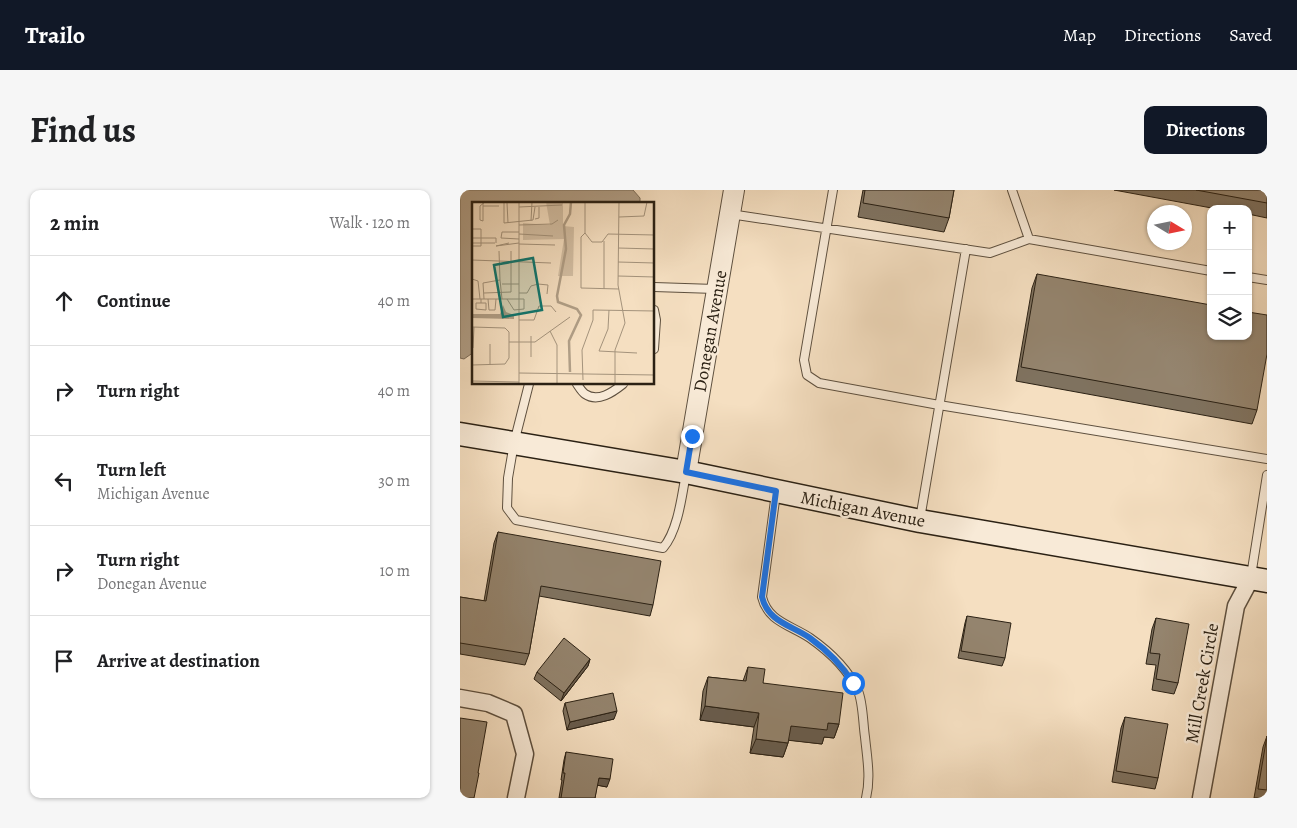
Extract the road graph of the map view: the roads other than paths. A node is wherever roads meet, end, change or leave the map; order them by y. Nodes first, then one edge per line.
1 (734, 190) edge
2 (832, 190) edge
3 (1012, 190) edge
4 (730, 214) junction
5 (826, 228) junction
6 (1030, 239) junction
7 (966, 250) junction
8 (1207, 270) edge
9 (1252, 278) edge
10 (1267, 280) edge
11 (655, 287) edge
12 (717, 290) junction
13 (655, 315) edge
14 (655, 334) edge
15 (529, 385) edge
16 (578, 385) edge
17 (621, 385) edge
18 (939, 405) junction
19 (460, 434) edge
20 (514, 443) junction
21 (1267, 459) edge
22 (686, 472) junction
23 (1267, 475) edge
24 (776, 491) junction
25 (920, 521) junction
26 (1259, 580) edge
27 (460, 698) edge
28 (516, 798) edge
29 (866, 798) edge
30 (1201, 798) edge

1 - 4 street, Donegan Avenue
2 - 5 lane
3 - 6 lane
4 - 5 lane
4 - 12 street, Donegan Avenue
5 - 7 lane
5 - 18 lane
6 - 7 lane
6 - 8 lane
7 - 18 lane
9 - 10 lane
11 - 12 lane
12 - 22 street, Donegan Avenue
13 - 14 lane
15 - 20 lane
16 - 17 lane
18 - 21 lane
18 - 25 lane
19 - 20 main road, Michigan Avenue
20 - 22 main road, Michigan Avenue
20 - 22 lane
22 - 24 main road, Michigan Avenue
23 - 26 lane
24 - 25 main road, Michigan Avenue
24 - 29 lane
25 - 26 main road, Michigan Avenue
26 - 30 street, Mill Creek Circle
27 - 28 street

